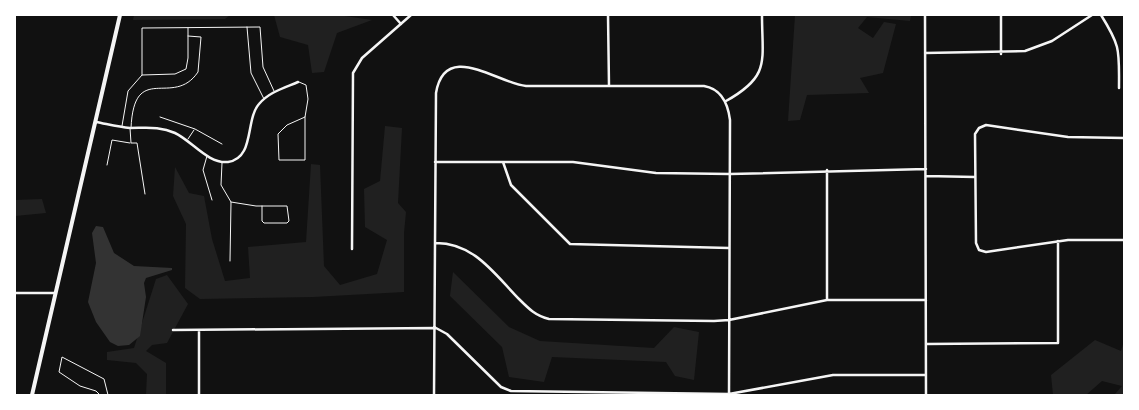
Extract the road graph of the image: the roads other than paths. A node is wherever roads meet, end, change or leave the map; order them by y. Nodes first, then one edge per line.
1 (120, 15) edge
2 (393, 15) edge
3 (411, 15) edge
4 (608, 15) edge
5 (762, 15) edge
6 (925, 15) edge
7 (1001, 15) edge
8 (1092, 15) edge
9 (1101, 15) edge
10 (400, 24) junction
11 (248, 26) junction
12 (188, 27) junction
13 (188, 36) junction
14 (925, 53) junction
15 (1119, 53) junction
16 (1124, 53) edge
17 (1001, 54) junction
18 (142, 75) junction
19 (298, 82) joint
20 (609, 86) junction
21 (1119, 88) dead end
22 (274, 92) junction
23 (264, 99) junction
24 (726, 101) junction
25 (160, 117) dead end
26 (305, 117) junction
27 (95, 122) junction
28 (122, 127) junction
29 (130, 128) junction
30 (195, 129) junction
31 (1124, 138) edge
32 (187, 140) junction
33 (131, 143) junction
34 (222, 144) dead end
35 (207, 156) junction
36 (222, 162) junction
37 (436, 162) junction
38 (503, 162) junction
39 (107, 165) dead end
40 (926, 169) junction
41 (827, 170) junction
42 (730, 174) junction
43 (926, 176) junction
44 (975, 177) junction
45 (145, 194) dead end
46 (212, 200) dead end
47 (231, 202) junction
48 (262, 206) junction
49 (1124, 240) edge
50 (1058, 242) junction
51 (436, 243) junction
52 (729, 248) junction
53 (352, 249) dead end
54 (230, 261) dead end
55 (15, 293) edge
56 (55, 293) junction
57 (827, 300) junction
58 (926, 300) junction
59 (729, 320) junction
60 (436, 328) junction
61 (173, 330) dead end
62 (199, 330) junction
63 (926, 344) junction
64 (926, 375) junction
65 (508, 391) junction
66 (729, 394) edge
67 (32, 395) edge
68 (100, 395) edge
69 (108, 395) edge
70 (199, 395) edge
71 (434, 395) edge
72 (508, 395) edge
73 (926, 395) edge

1 - 27 main road
2 - 10 street
3 - 10 street
4 - 20 street
5 - 24 street
6 - 14 street
7 - 17 street
8 - 17 street
9 - 15 street
10 - 53 street
11 - 12 lane
11 - 22 lane
11 - 23 lane
12 - 13 lane
12 - 18 lane
13 - 18 lane
13 - 29 lane
14 - 17 street
14 - 40 street
15 - 16 street
15 - 21 street
18 - 28 lane
19 - 22 street
19 - 26 lane
20 - 24 street
20 - 37 street
22 - 23 street
23 - 36 street
24 - 42 street
25 - 30 lane
26 - 26 lane
27 - 28 street
27 - 56 main road
28 - 29 street
29 - 32 street
29 - 33 lane
30 - 32 lane
30 - 34 lane
31 - 44 street
32 - 35 street
33 - 39 lane
33 - 45 lane
35 - 36 street
35 - 46 lane
36 - 47 lane
37 - 38 street
37 - 51 street
38 - 42 street
38 - 52 street
40 - 41 street
40 - 43 street
41 - 42 street
41 - 57 street
42 - 52 street
43 - 44 street
43 - 58 street
44 - 50 street
47 - 48 lane
47 - 54 lane
48 - 48 lane
49 - 50 street
50 - 63 street
51 - 59 street
51 - 60 street
52 - 59 street
55 - 56 street
56 - 67 main road
57 - 58 street
57 - 59 street
58 - 63 street
59 - 66 street
60 - 62 street
60 - 65 street
60 - 71 street
61 - 62 street
62 - 70 street
63 - 64 street
64 - 66 street
64 - 73 street
65 - 66 street
65 - 72 street
68 - 69 lane

